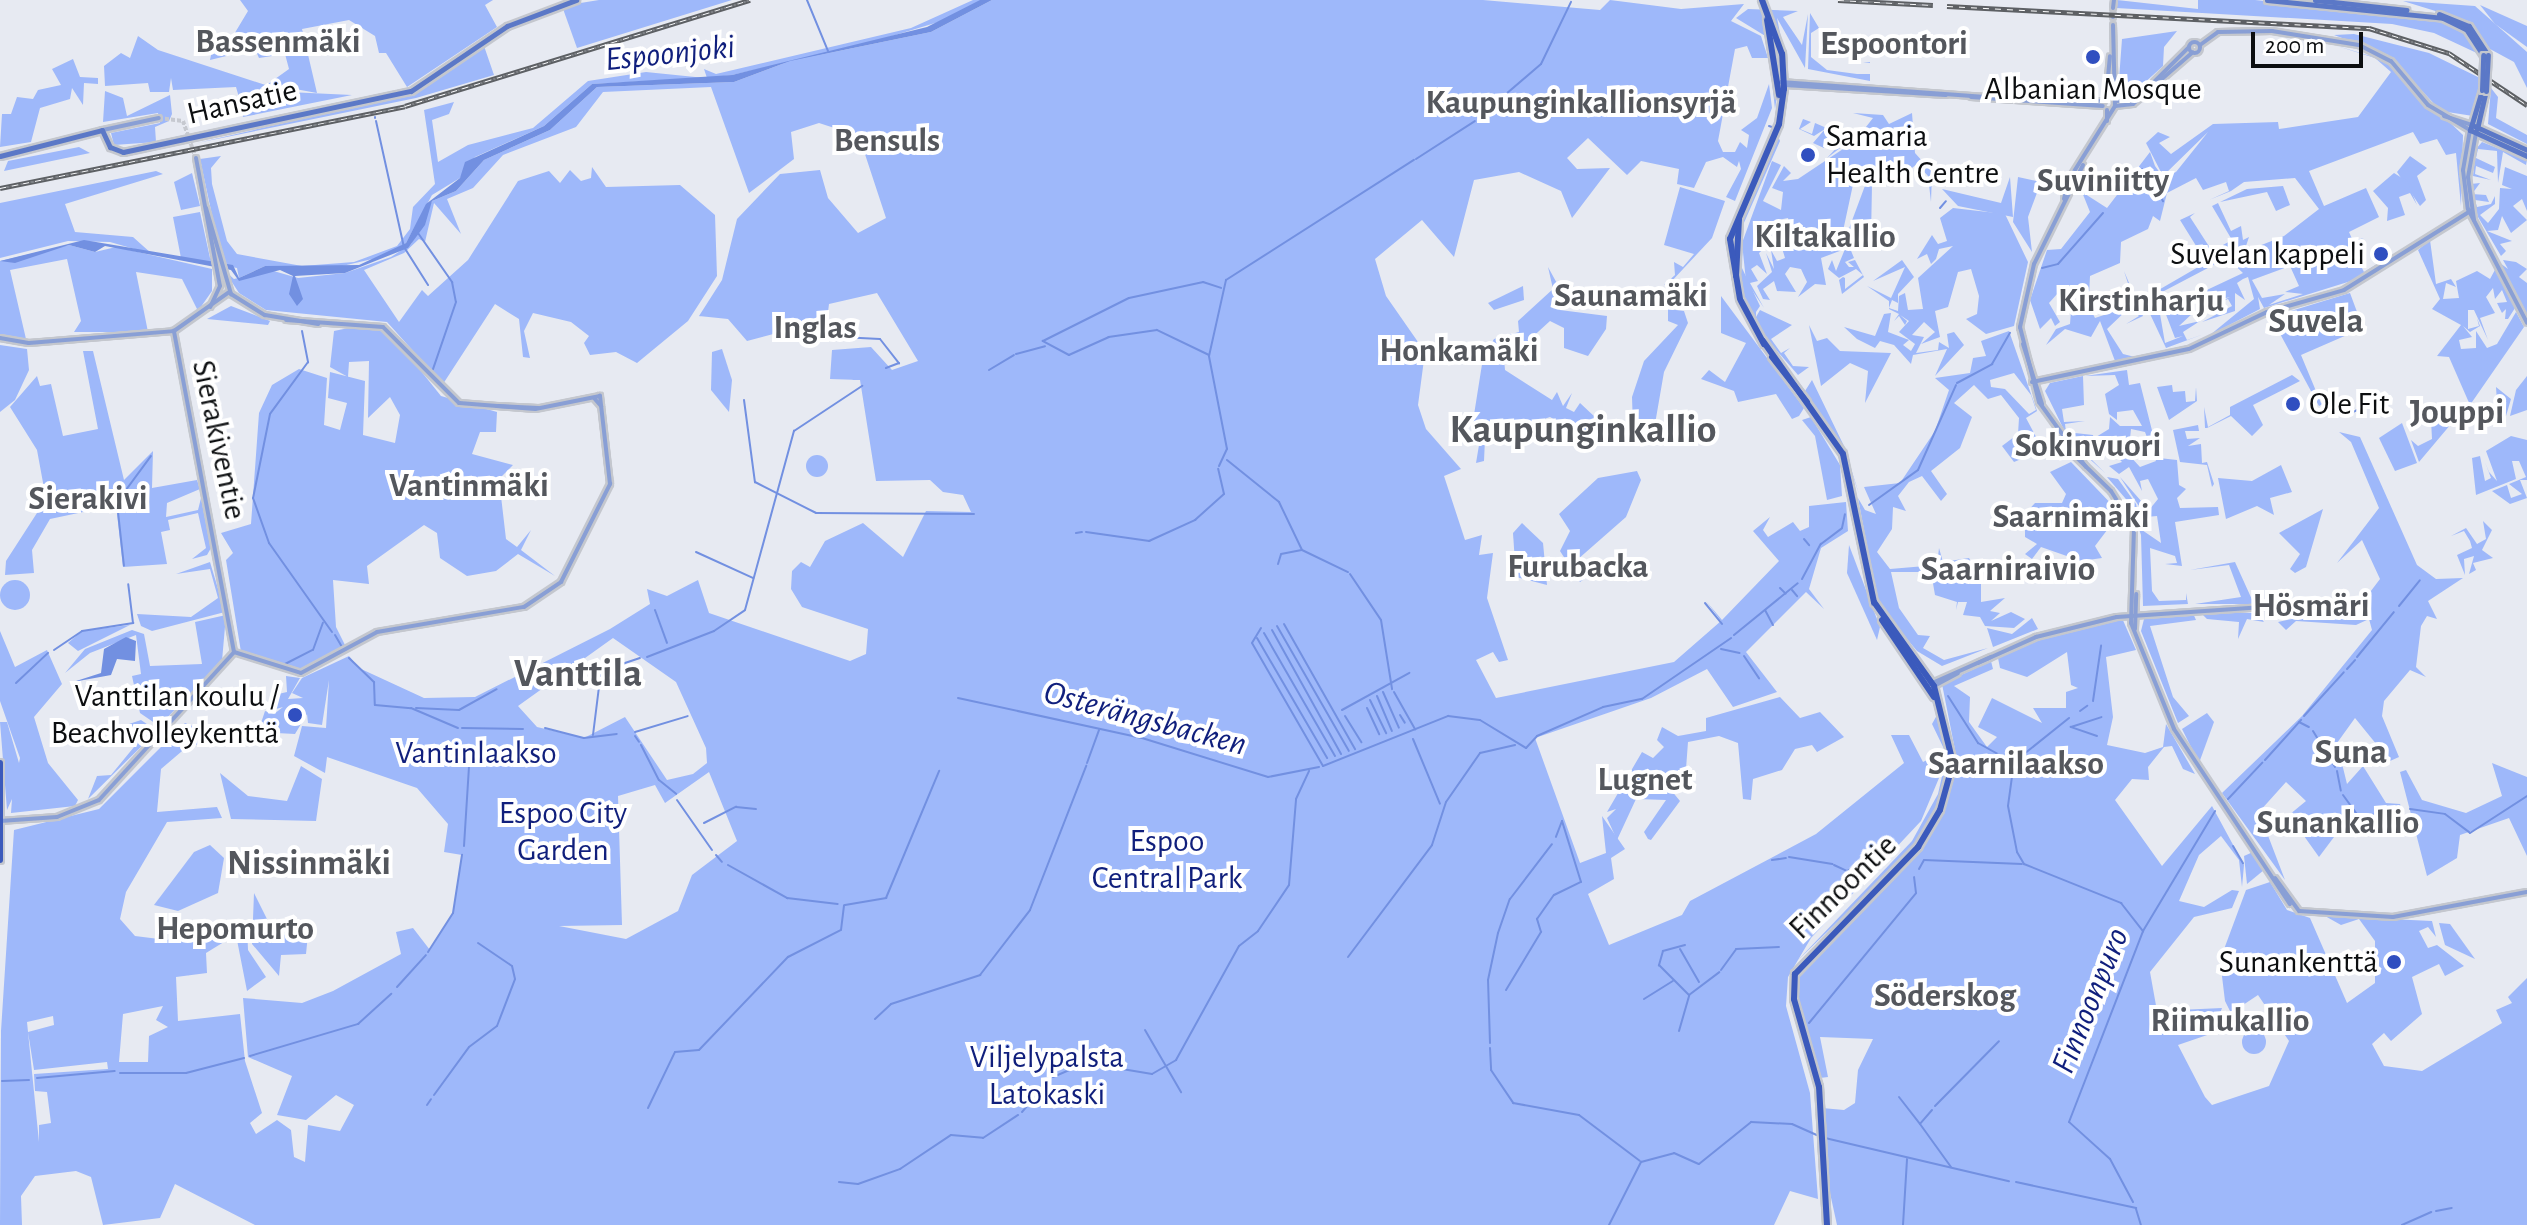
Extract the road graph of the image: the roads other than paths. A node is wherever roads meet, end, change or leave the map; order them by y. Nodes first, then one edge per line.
1 (576, 0) edge
2 (1760, 0) edge
3 (2114, 0) edge
4 (2267, 0) edge
5 (2315, 0) edge
6 (2113, 8) dead end
7 (2113, 25) dead end
8 (2200, 45) junction
9 (2189, 47) junction
10 (2193, 52) junction
11 (2486, 55) junction
12 (1783, 83) junction
13 (2153, 84) junction
14 (1871, 90) junction
15 (1880, 92) junction
16 (2109, 104) junction
17 (159, 118) tunnel mouth
18 (2474, 129) junction
19 (102, 130) junction
20 (2527, 153) edge
21 (2, 154) edge
22 (196, 158) tunnel mouth
23 (2075, 179) junction
24 (2071, 188) junction
25 (2470, 211) junction
26 (224, 294) junction
27 (2527, 323) edge
28 (174, 331) junction
29 (2, 339) edge
30 (2035, 382) junction
31 (2264, 607) dead end
32 (2133, 614) junction
33 (234, 652) junction
34 (1931, 685) junction
35 (0, 763) edge
36 (2, 821) edge
37 (0, 860) edge
38 (2527, 892) edge
39 (1827, 1225) edge

1 - 19 main road, Hansatie
2 - 12 main road
3 - 6 street
4 - 11 main road
5 - 11 main road
7 - 16 street
8 - 9 street
8 - 10 street
8 - 18 street
9 - 10 street
9 - 13 street
10 - 13 street
11 - 18 main road, bridge
12 - 14 street
12 - 34 main road, Finnoontie
13 - 16 street
14 - 15 street
14 - 15 street
15 - 16 street
16 - 23 street
17 - 19 street
18 - 20 main road
18 - 25 street
19 - 21 main road
22 - 26 street
23 - 24 street
23 - 24 street
24 - 30 street
25 - 27 street
25 - 30 street
26 - 28 street
26 - 33 street
28 - 29 street
28 - 33 street, Sierakiventie
30 - 32 street
31 - 32 street
32 - 34 street
32 - 38 street
33 - 36 street
34 - 39 main road, Finnoontie
35 - 36 main road
36 - 37 main road

